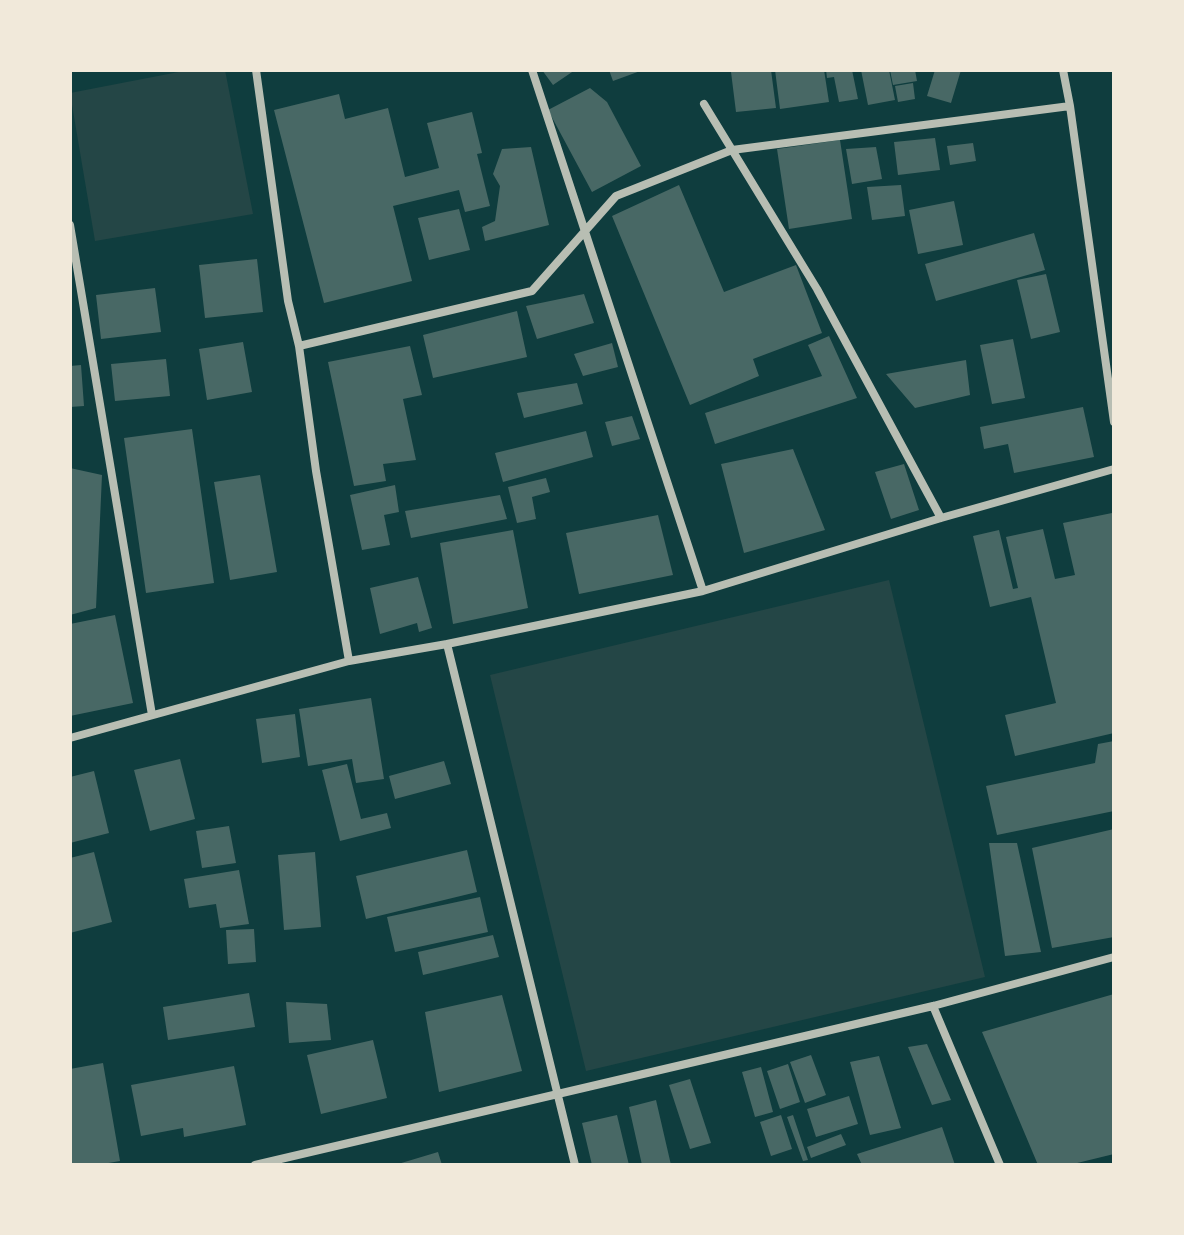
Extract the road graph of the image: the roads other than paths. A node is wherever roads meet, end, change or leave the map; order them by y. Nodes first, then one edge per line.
1 (256, 70) edge
2 (532, 70) edge
3 (1063, 70) edge
4 (704, 104) dead end
5 (1070, 106) junction
6 (732, 150) junction
7 (70, 225) edge
8 (585, 230) junction
9 (299, 346) junction
10 (1114, 422) edge
11 (1114, 469) edge
12 (941, 518) junction
13 (703, 591) junction
14 (447, 644) junction
15 (349, 661) junction
16 (152, 715) junction
17 (70, 738) edge
18 (1114, 957) edge
19 (933, 1006) junction
20 (559, 1094) junction
21 (255, 1165) edge
22 (575, 1165) edge
23 (1000, 1165) edge

1 - 9 street
2 - 8 street
3 - 5 street
4 - 6 street
5 - 6 street
5 - 10 street
6 - 8 street
6 - 12 street
7 - 16 street
8 - 9 street
8 - 13 street
9 - 15 street
11 - 12 street
12 - 13 street
13 - 14 street
14 - 15 street
14 - 20 street
15 - 16 street
16 - 17 street
18 - 19 street
19 - 20 street
19 - 23 street
20 - 21 street
20 - 22 street

